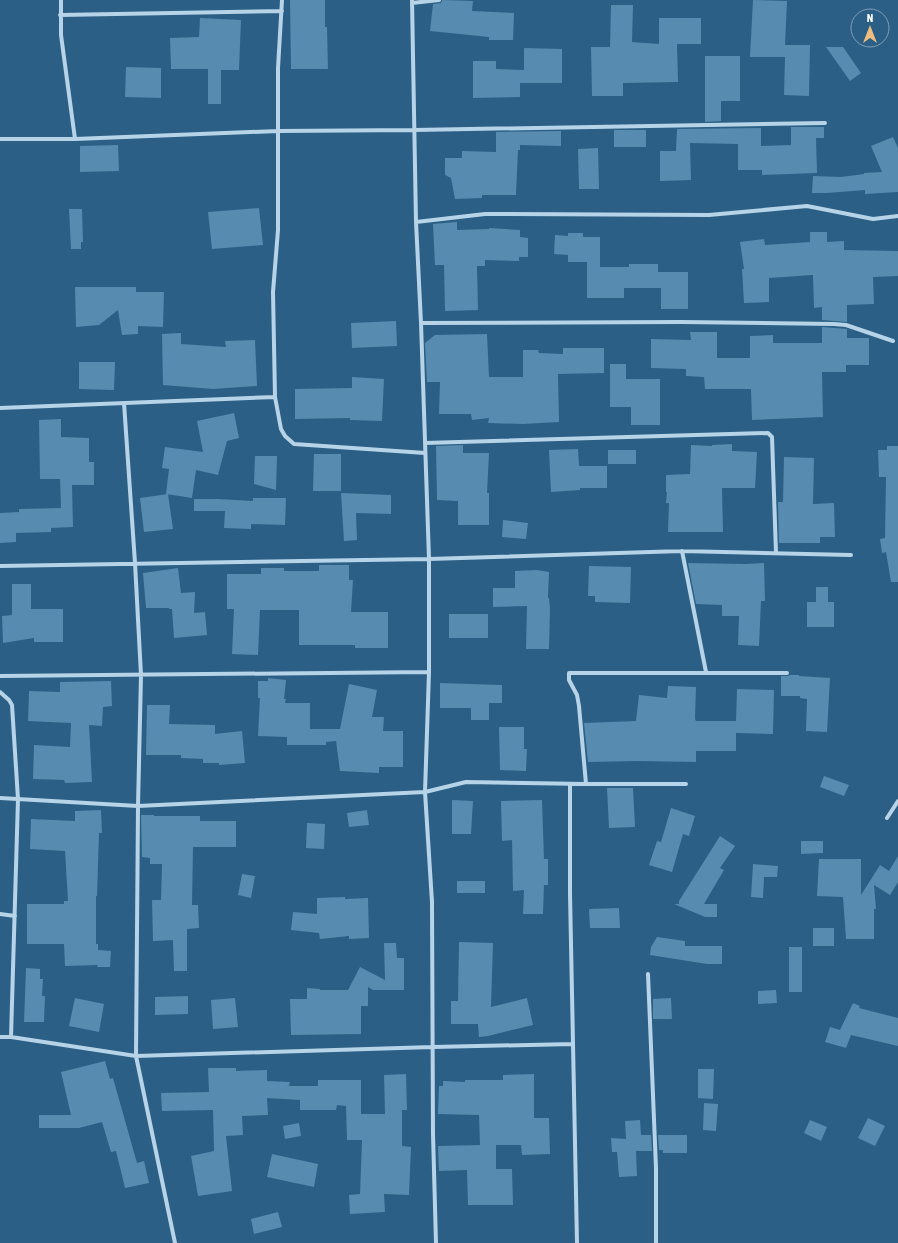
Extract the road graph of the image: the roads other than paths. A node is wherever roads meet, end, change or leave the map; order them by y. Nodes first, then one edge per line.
1 (61, 0) edge
2 (282, 0) edge
3 (439, 0) edge
4 (412, 1) edge
5 (282, 11) junction
6 (60, 15) junction
7 (825, 123) dead end
8 (414, 130) junction
9 (278, 131) junction
10 (0, 139) edge
11 (75, 139) junction
12 (898, 216) edge
13 (416, 222) junction
14 (421, 323) junction
15 (893, 341) dead end
16 (275, 397) junction
17 (124, 403) junction
18 (0, 408) edge
19 (425, 442) junction
20 (425, 453) junction
21 (682, 551) junction
22 (776, 553) junction
23 (851, 555) dead end
24 (428, 559) junction
25 (135, 563) junction
26 (0, 566) edge
27 (429, 672) junction
28 (706, 672) junction
29 (787, 673) dead end
30 (141, 675) junction
31 (0, 676) edge
32 (0, 692) edge
33 (570, 784) junction
34 (586, 784) junction
35 (686, 784) dead end
36 (425, 792) junction
37 (0, 798) edge
38 (18, 799) junction
39 (898, 801) edge
40 (138, 806) junction
41 (887, 818) dead end
42 (0, 914) edge
43 (15, 916) junction
44 (648, 974) dead end
45 (0, 1037) edge
46 (11, 1037) junction
47 (573, 1044) junction
48 (433, 1047) junction
49 (136, 1056) junction
50 (175, 1243) edge
51 (436, 1243) edge
52 (577, 1243) edge
53 (656, 1243) edge

1 - 6 street
2 - 5 street
3 - 4 street
4 - 8 street
5 - 6 street
5 - 9 street
6 - 11 street
7 - 8 street
8 - 9 street
8 - 13 street
9 - 11 street
9 - 16 street
10 - 11 street
12 - 13 street
13 - 14 street
14 - 15 street
14 - 19 street
16 - 17 street
16 - 20 street
17 - 18 street
17 - 25 street
19 - 20 street
19 - 22 street
20 - 24 street
21 - 22 street
21 - 24 street
21 - 28 street
22 - 23 street
24 - 25 street
24 - 27 street
25 - 26 street
25 - 30 street
27 - 30 street
27 - 36 street
28 - 29 street
28 - 34 street
30 - 31 street
30 - 40 street
32 - 38 street
33 - 34 street
33 - 36 street
33 - 47 street
34 - 35 street
36 - 40 street
36 - 48 street
37 - 38 street
38 - 40 street
38 - 43 street
39 - 41 street
40 - 49 street
42 - 43 street
43 - 46 street
44 - 53 street
45 - 46 street
46 - 49 street
47 - 48 street
47 - 52 street
48 - 49 street
48 - 51 street
49 - 50 street

